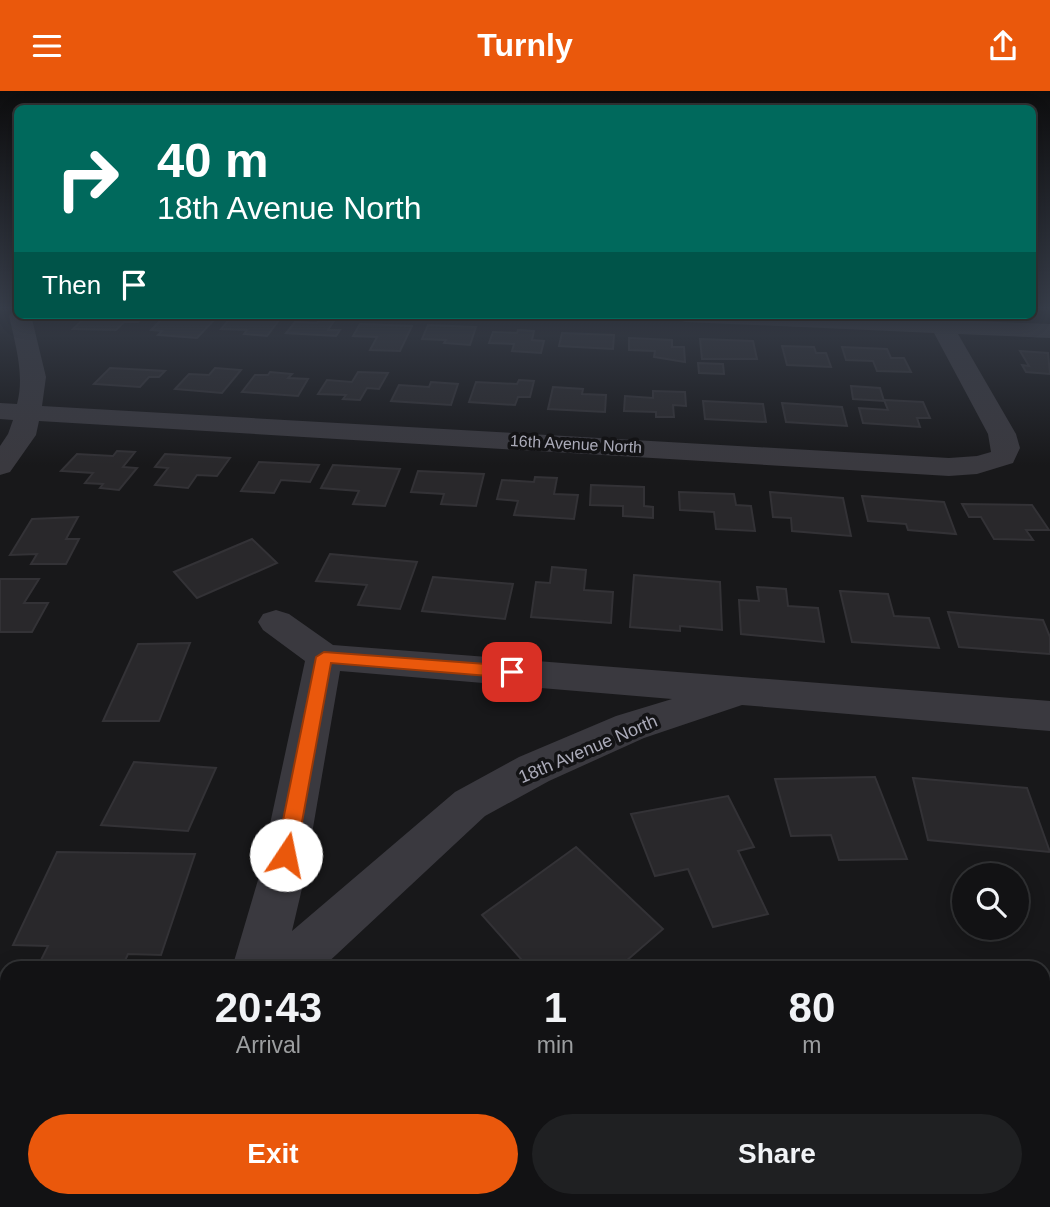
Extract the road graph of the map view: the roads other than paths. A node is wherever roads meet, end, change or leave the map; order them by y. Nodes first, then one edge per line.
1 (30, 361) edge
2 (962, 361) edge
3 (13, 411) edge
4 (0, 466) edge
5 (276, 622) dead end
6 (324, 657) junction
7 (745, 691) junction
8 (1050, 716) edge
9 (259, 961) edge
10 (294, 961) edge

1 - 3 street
2 - 3 street, 16th Avenue North
3 - 4 street
5 - 6 street
6 - 7 street, 18th Avenue North
6 - 9 street
7 - 8 street, 18th Avenue North
7 - 10 street, 18th Avenue North

